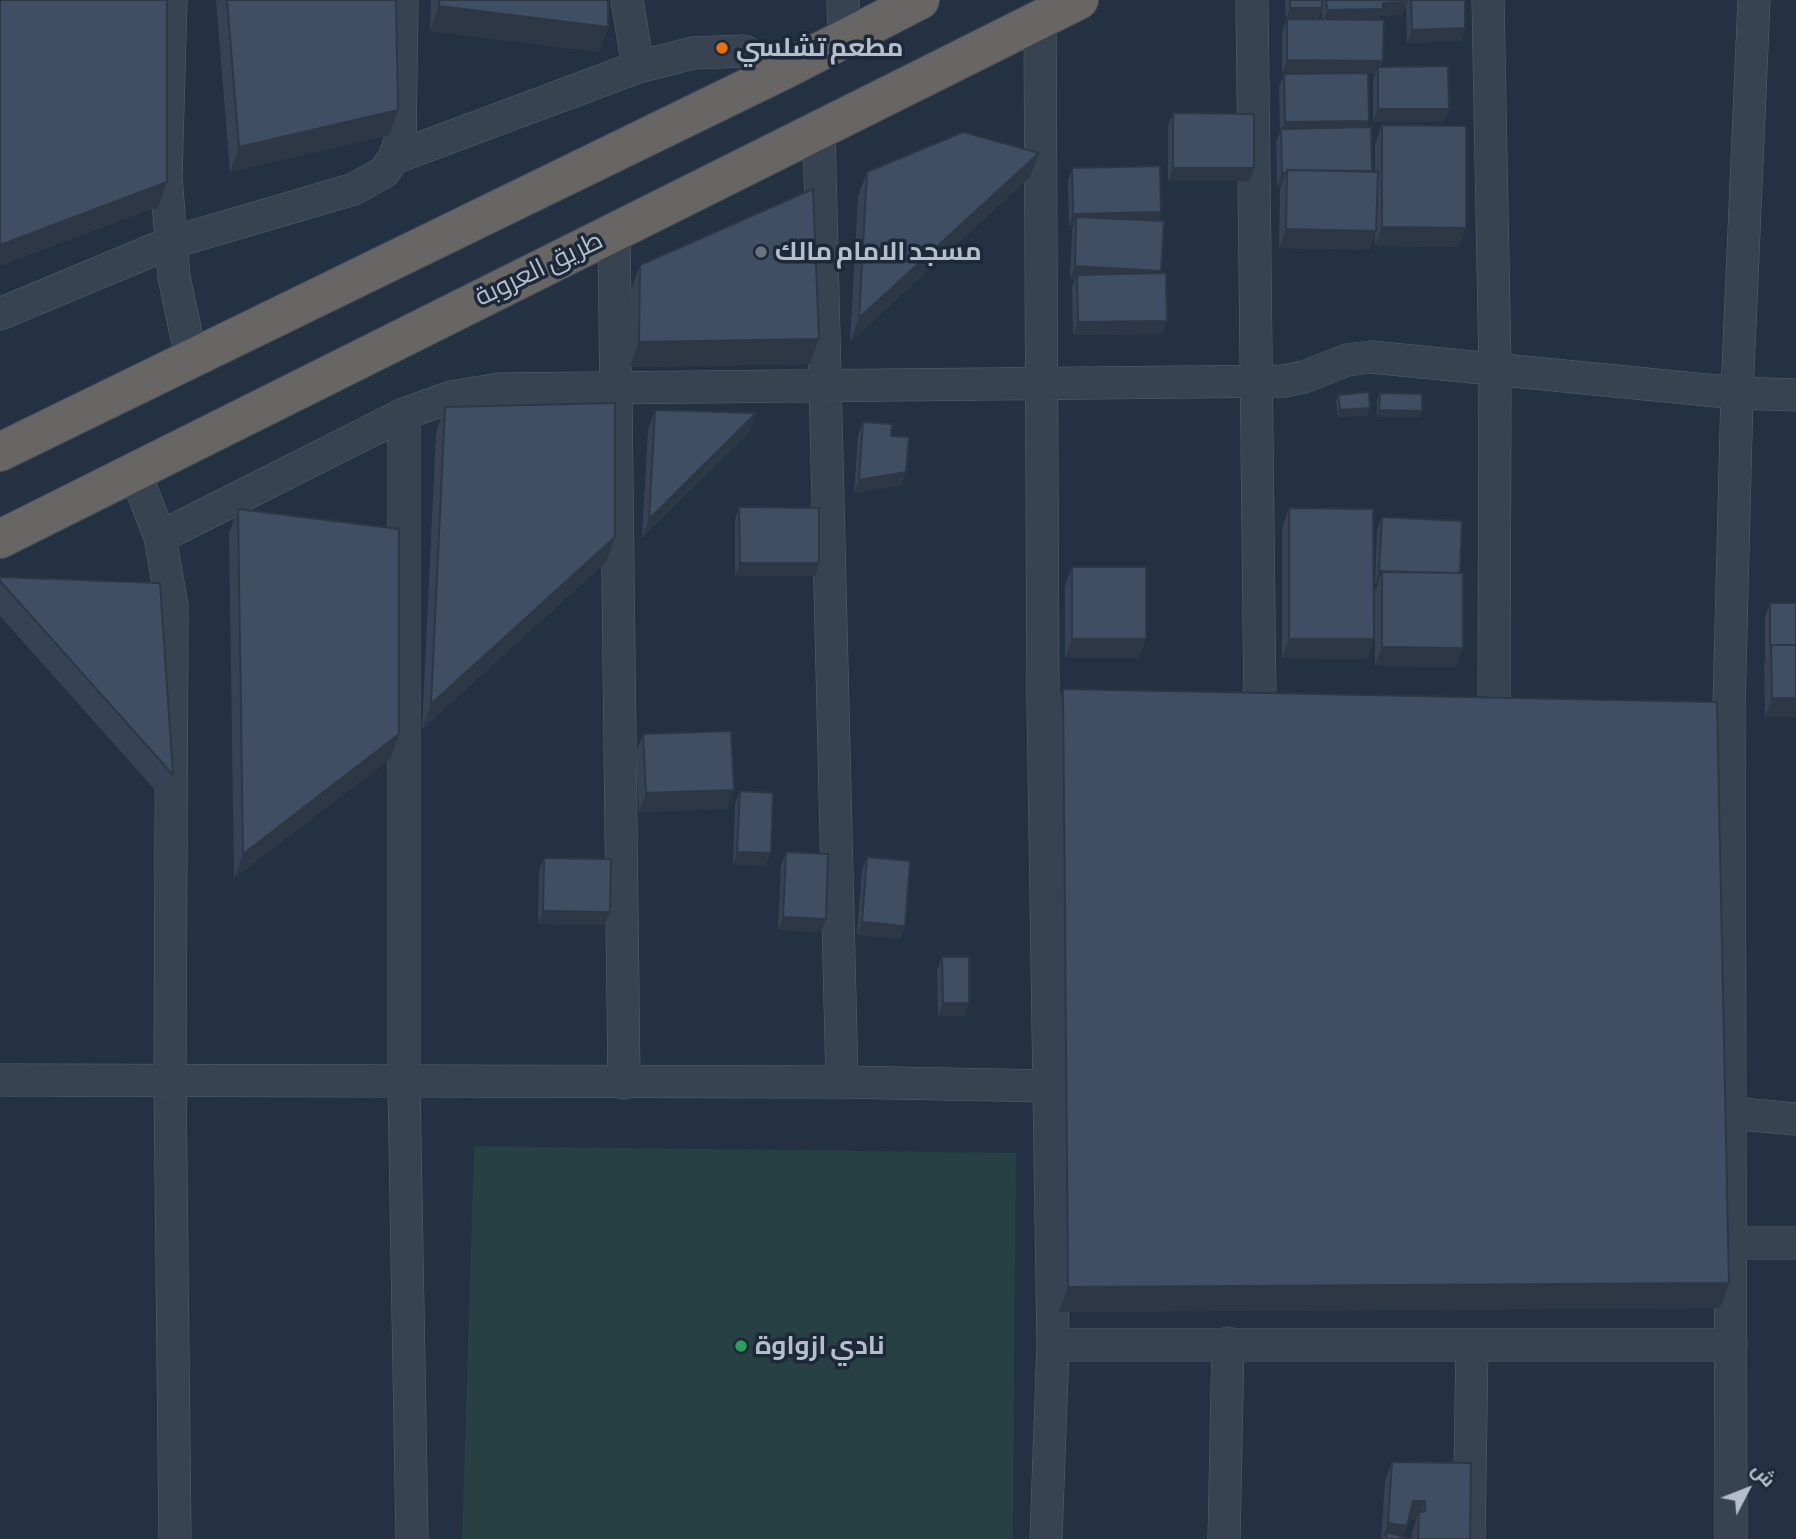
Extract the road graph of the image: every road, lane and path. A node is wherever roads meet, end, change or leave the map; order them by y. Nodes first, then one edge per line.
1 (171, 0) edge
2 (402, 0) edge
3 (627, 0) edge
4 (843, 0) edge
5 (920, 0) edge
6 (1079, 0) edge
7 (1252, 0) edge
8 (1488, 0) edge
9 (1754, 0) edge
10 (1040, 19) junction
11 (844, 40) junction
12 (638, 67) junction
13 (784, 70) junction
14 (819, 129) junction
15 (394, 158) junction
16 (614, 232) junction
17 (170, 243) junction
18 (0, 314) edge
19 (191, 357) junction
20 (1495, 369) junction
21 (1258, 381) junction
22 (1042, 383) junction
23 (825, 385) junction
24 (616, 387) junction
25 (1737, 393) junction
26 (1796, 395) edge
27 (404, 414) junction
28 (0, 452) edge
29 (134, 470) junction
30 (160, 537) junction
31 (0, 539) edge
32 (1494, 703) edge
33 (1260, 704) edge
34 (170, 1079) junction
35 (0, 1080) edge
36 (842, 1082) junction
37 (404, 1083) junction
38 (624, 1083) junction
39 (1048, 1086) junction
40 (1731, 1113) junction
41 (1796, 1119) edge
42 (1732, 1243) junction
43 (1796, 1243) edge
44 (1228, 1343) junction
45 (1053, 1345) junction
46 (1472, 1345) junction
47 (1731, 1345) junction
48 (175, 1539) edge
49 (412, 1539) edge
50 (1046, 1539) edge
51 (1224, 1539) edge
52 (1469, 1539) edge
53 (1731, 1539) edge

1 - 17 street
2 - 15 street
3 - 12 street
4 - 11 street
5 - 11 highway
6 - 10 highway, طريق العروبة
7 - 21 street
8 - 20 street
9 - 25 street
10 - 14 highway, طريق العروبة
10 - 22 street
11 - 13 highway
12 - 13 street
12 - 15 street
13 - 19 highway
14 - 16 highway, طريق العروبة
14 - 23 street
15 - 17 street
16 - 24 street
16 - 29 highway, طريق العروبة
17 - 18 street
17 - 19 street
19 - 28 highway
20 - 21 street
20 - 25 street
20 - 32 street
21 - 22 street
21 - 33 street
22 - 23 street
22 - 39 street
23 - 24 street
23 - 36 street
24 - 27 street
24 - 38 street
25 - 26 street
25 - 40 street
27 - 30 street
27 - 37 street
29 - 30 street
29 - 31 highway, طريق العروبة
30 - 34 street
34 - 35 street
34 - 37 street
34 - 48 street
36 - 38 street
36 - 39 street
37 - 38 street
37 - 49 street
39 - 45 street
40 - 41 street
40 - 42 street
42 - 43 street
42 - 47 street
44 - 45 street
44 - 46 street
44 - 51 street
45 - 50 street
46 - 47 street
46 - 52 street
47 - 53 street

